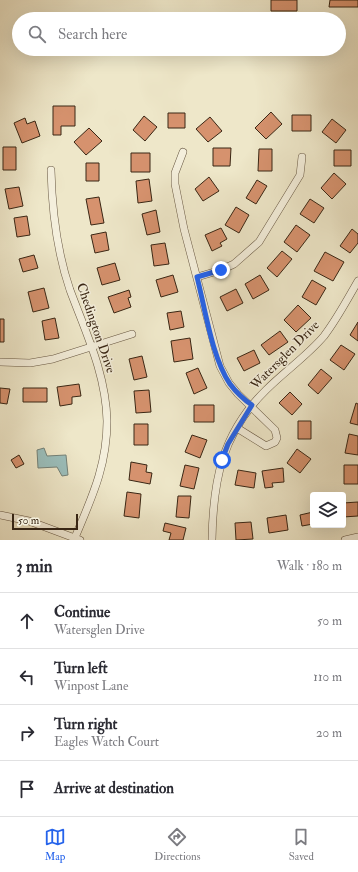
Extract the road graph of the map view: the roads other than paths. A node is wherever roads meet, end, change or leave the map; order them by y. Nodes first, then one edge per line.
1 (183, 152) dead end
2 (302, 157) dead end
3 (51, 170) dead end
4 (197, 277) junction
5 (358, 281) edge
6 (132, 334) dead end
7 (92, 347) junction
8 (0, 362) edge
9 (252, 405) junction
10 (237, 428) junction
11 (0, 515) edge
12 (358, 537) edge
13 (76, 539) edge
14 (212, 540) edge
15 (345, 540) edge

1 - 4 street
2 - 4 street
3 - 7 street, Chedington Drive
4 - 9 street
5 - 9 street, Watersglen Drive
6 - 7 street
7 - 8 street
7 - 13 street, Chedington Drive
9 - 10 street, Watersglen Drive
9 - 10 street
10 - 14 street, Watersglen Drive
11 - 13 street
12 - 15 street

